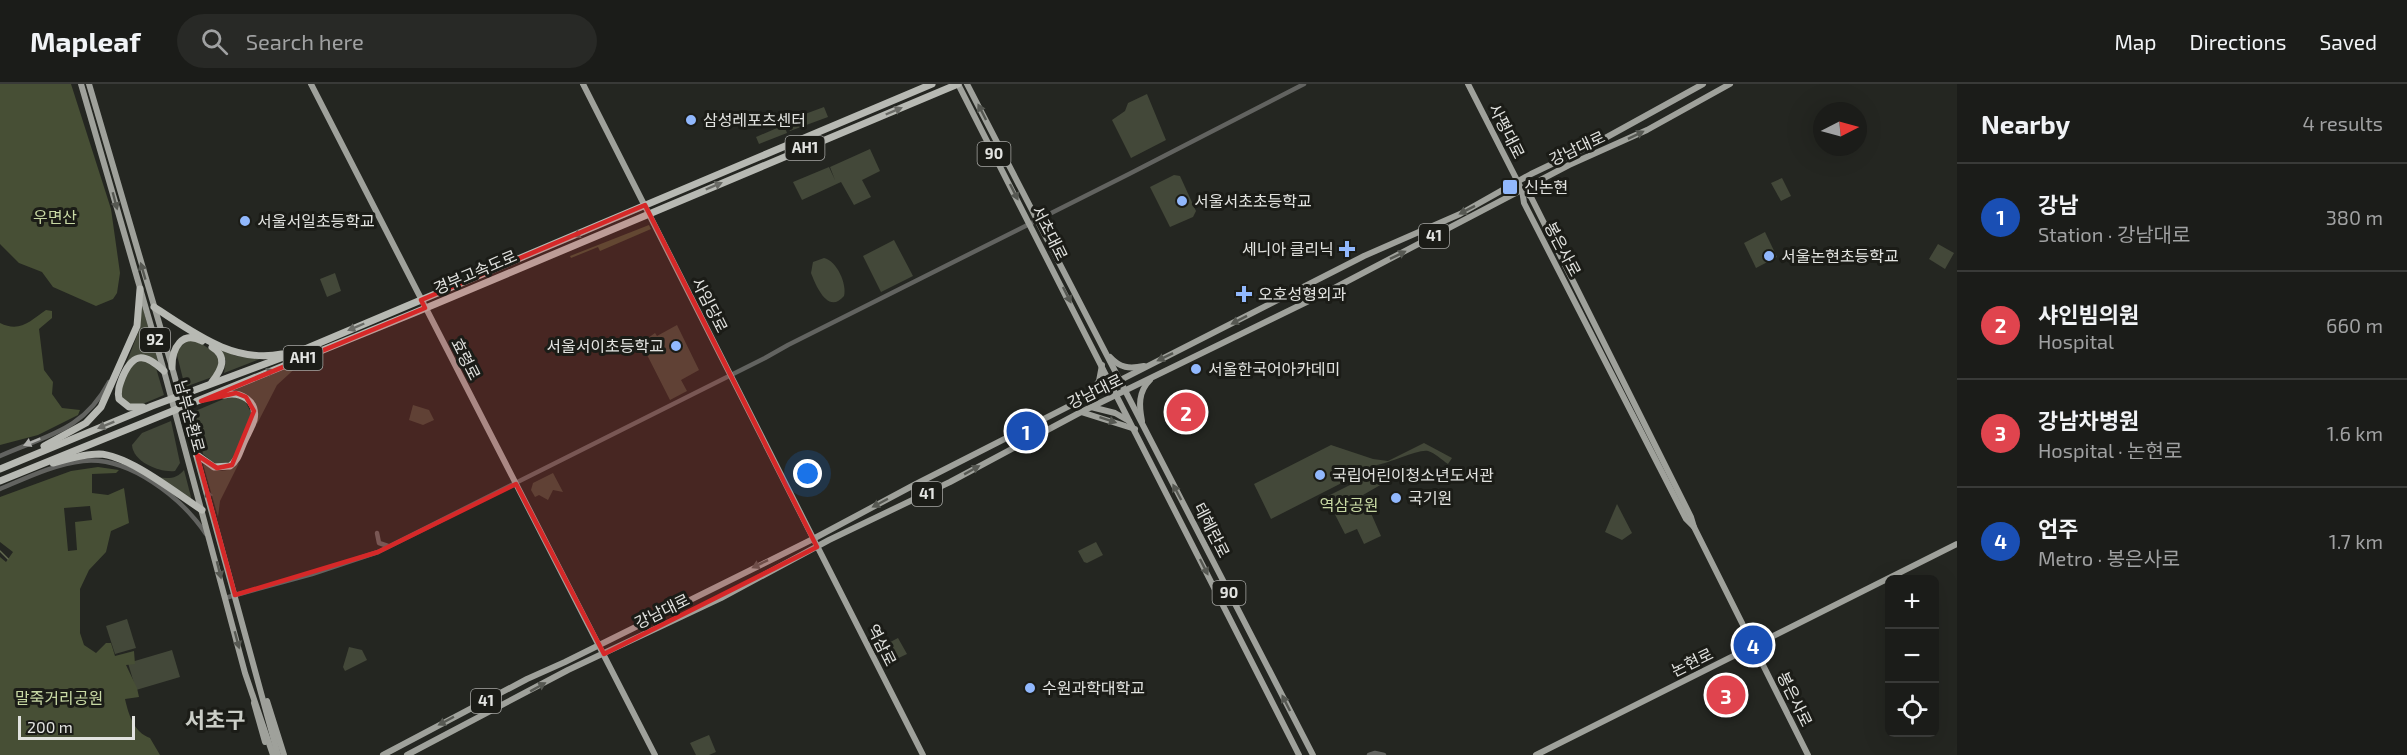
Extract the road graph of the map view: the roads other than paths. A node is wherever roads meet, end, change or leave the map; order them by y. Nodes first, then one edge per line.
1 (81, 84) edge
2 (89, 84) edge
3 (311, 84) edge
4 (584, 84) edge
5 (932, 84) edge
6 (958, 84) edge
7 (967, 84) edge
8 (1304, 84) edge
9 (1468, 84) edge
10 (1703, 84) edge
11 (1730, 84) edge
12 (1518, 181) junction
13 (1522, 190) junction
14 (1037, 220) junction
15 (1030, 224) junction
16 (140, 289) junction
17 (154, 307) junction
18 (137, 326) junction
19 (305, 349) junction
20 (1105, 353) junction
21 (1102, 364) junction
22 (1148, 366) junction
23 (172, 367) junction
24 (164, 371) junction
25 (730, 375) junction
26 (1152, 378) junction
27 (1119, 381) junction
28 (212, 384) junction
29 (1112, 384) junction
30 (1125, 391) junction
31 (1117, 394) junction
32 (1087, 397) junction
33 (201, 401) junction
34 (152, 406) junction
35 (1091, 407) junction
36 (1124, 408) junction
37 (1082, 412) junction
38 (1139, 419) junction
39 (1133, 426) junction
40 (1145, 431) junction
41 (197, 455) junction
42 (0, 456) edge
43 (12, 464) junction
44 (0, 469) edge
45 (16, 474) junction
46 (0, 480) edge
47 (516, 484) junction
48 (0, 489) edge
49 (202, 510) junction
50 (376, 533) dead end
51 (813, 539) junction
52 (211, 540) junction
53 (1957, 544) edge
54 (390, 546) junction
55 (817, 547) junction
56 (235, 595) junction
57 (225, 598) junction
58 (600, 645) junction
59 (1754, 646) junction
60 (604, 654) junction
61 (258, 679) junction
62 (272, 755) edge
63 (278, 755) edge
64 (284, 755) edge
65 (383, 755) edge
66 (407, 755) edge
67 (655, 755) edge
68 (923, 755) edge
69 (1299, 755) edge
70 (1313, 755) edge
71 (1370, 755) edge
72 (1384, 755) edge
73 (1536, 755) edge
74 (1808, 755) edge

1 -> 16 main road, 남부순환로 / 92
17 -> 2 main road, 남부순환로 / 92
3 - 47 main road, 효령로
4 - 25 main road, 사임당로
5 -> 19 highway, 경부고속도로 / AH1
6 -> 15 main road, 서초대로 / 90
33 -> 6 highway, 경부고속도로 / AH1
14 -> 7 main road, 서초대로 / 90
8 - 14 street
9 - 12 main road, 사평대로
10 - 12 main road, 강남대로 / 41
13 -> 11 main road, 강남대로 / 41
12 - 13 main road, 사평대로
12 -> 22 main road, 강남대로 / 41
26 -> 13 main road, 강남대로 / 41
13 - 59 main road, 봉은사로
14 - 15 street
14 - 20 main road, 서초대로 / 90
15 -> 21 main road, 서초대로 / 90
15 - 25 street
16 - 18 highway
16 - 24 main road, 남부순환로 / 92
17 - 19 highway
17 - 23 main road, 남부순환로 / 92
18 -> 42 street
18 - 43 highway
19 - 28 highway, 경부고속도로 / AH1
20 - 22 main road
20 - 27 main road, 서초대로 / 90
21 - 29 main road, 서초대로 / 90
21 - 32 main road
22 - 27 main road, 강남대로 / 41
23 - 28 highway
23 - 41 main road, 남부순환로 / 92
24 - 34 highway
24 - 49 main road, 남부순환로 / 92
25 - 47 street
25 - 51 main road, 사임당로
26 - 30 main road, 강남대로 / 41
26 - 40 main road
27 - 29 main road, 강남대로 / 41
27 - 30 main road, 테헤란로 / 90
28 - 34 highway, 경부고속도로 / AH1
29 - 31 main road, 서초대로 / 90
29 - 32 main road, 강남대로 / 41
30 - 31 main road, 강남대로 / 41
30 - 38 main road, 테헤란로 / 90
31 - 35 main road, 강남대로 / 41
31 - 36 main road, 테헤란로 / 90
32 -> 51 main road, 강남대로 / 41
33 - 41 highway
33 - 45 highway, 경부고속도로 / AH1
34 -> 43 highway, 경부고속도로 / AH1
35 - 37 main road, 강남대로 / 41
35 - 39 main road
36 - 38 main road
36 - 39 main road, 테헤란로 / 90
37 -> 39 main road
55 -> 37 main road, 강남대로 / 41
38 - 40 main road, 테헤란로 / 90
39 -> 69 main road, 테헤란로 / 90
70 -> 40 main road, 테헤란로 / 90
56 -> 41 main road, 남부순환로 / 92
43 - 44 highway, 경부고속도로 / AH1
45 - 46 highway, 경부고속도로 / AH1
45 - 49 highway
47 - 54 street
47 - 58 main road, 효령로
48 - 52 street
49 - 52 main road, 남부순환로 / 92
50 - 54 street
51 - 55 main road, 역삼로
51 -> 58 main road, 강남대로 / 41
52 -> 57 main road, 남부순환로 / 92
53 - 59 main road, 논현로
54 - 56 street
55 - 60 main road, 강남대로 / 41
55 - 68 main road, 역삼로
56 - 57 street
56 - 61 main road, 남부순환로 / 92
57 -> 62 main road, 남부순환로 / 92
58 - 60 main road, 효령로
58 -> 65 main road, 강남대로 / 41
59 - 73 main road, 논현로
59 - 74 main road, 봉은사로
66 -> 60 main road, 강남대로 / 41
60 - 67 main road, 효령로
61 - 63 main road, 남부순환로 / 92
61 - 64 main road
71 - 72 street

